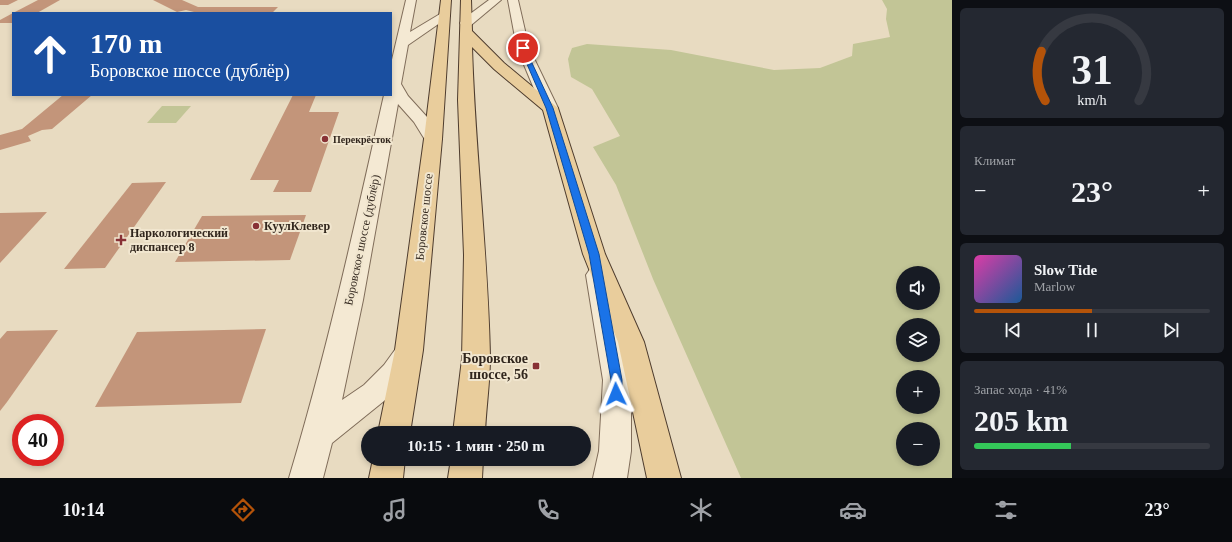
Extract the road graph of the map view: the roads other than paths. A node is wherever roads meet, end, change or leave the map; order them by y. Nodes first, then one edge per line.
1 (411, 0) edge
2 (466, 0) edge
3 (496, 0) edge
4 (513, 0) edge
5 (445, 8) edge
6 (466, 27) junction
7 (402, 43) junction
8 (394, 84) junction
9 (392, 94) edge
10 (392, 96) edge
11 (550, 108) junction
12 (433, 139) junction
13 (594, 254) junction
14 (409, 350) junction
15 (395, 426) edge
16 (470, 426) edge
17 (318, 435) junction
18 (388, 466) edge
19 (466, 466) edge
20 (306, 478) edge
21 (386, 478) edge
22 (465, 478) edge
23 (610, 478) edge
24 (664, 478) edge

1 - 7 street, Боровское шоссе (дублёр)
2 - 6 main road
3 - 6 street
4 - 11 street
5 - 7 street
5 - 12 main road, Боровское шоссе
6 - 11 main road
6 - 16 main road
7 - 8 street, Боровское шоссе (дублёр)
8 - 9 street, Боровское шоссе (дублёр)
8 - 12 street
10 - 17 street, Боровское шоссе (дублёр)
11 - 13 main road
12 - 14 main road, Боровское шоссе
13 - 23 street
13 - 24 main road
14 - 15 main road, Боровское шоссе
14 - 17 street
17 - 20 street, Боровское шоссе (дублёр)
18 - 21 main road
19 - 22 main road

